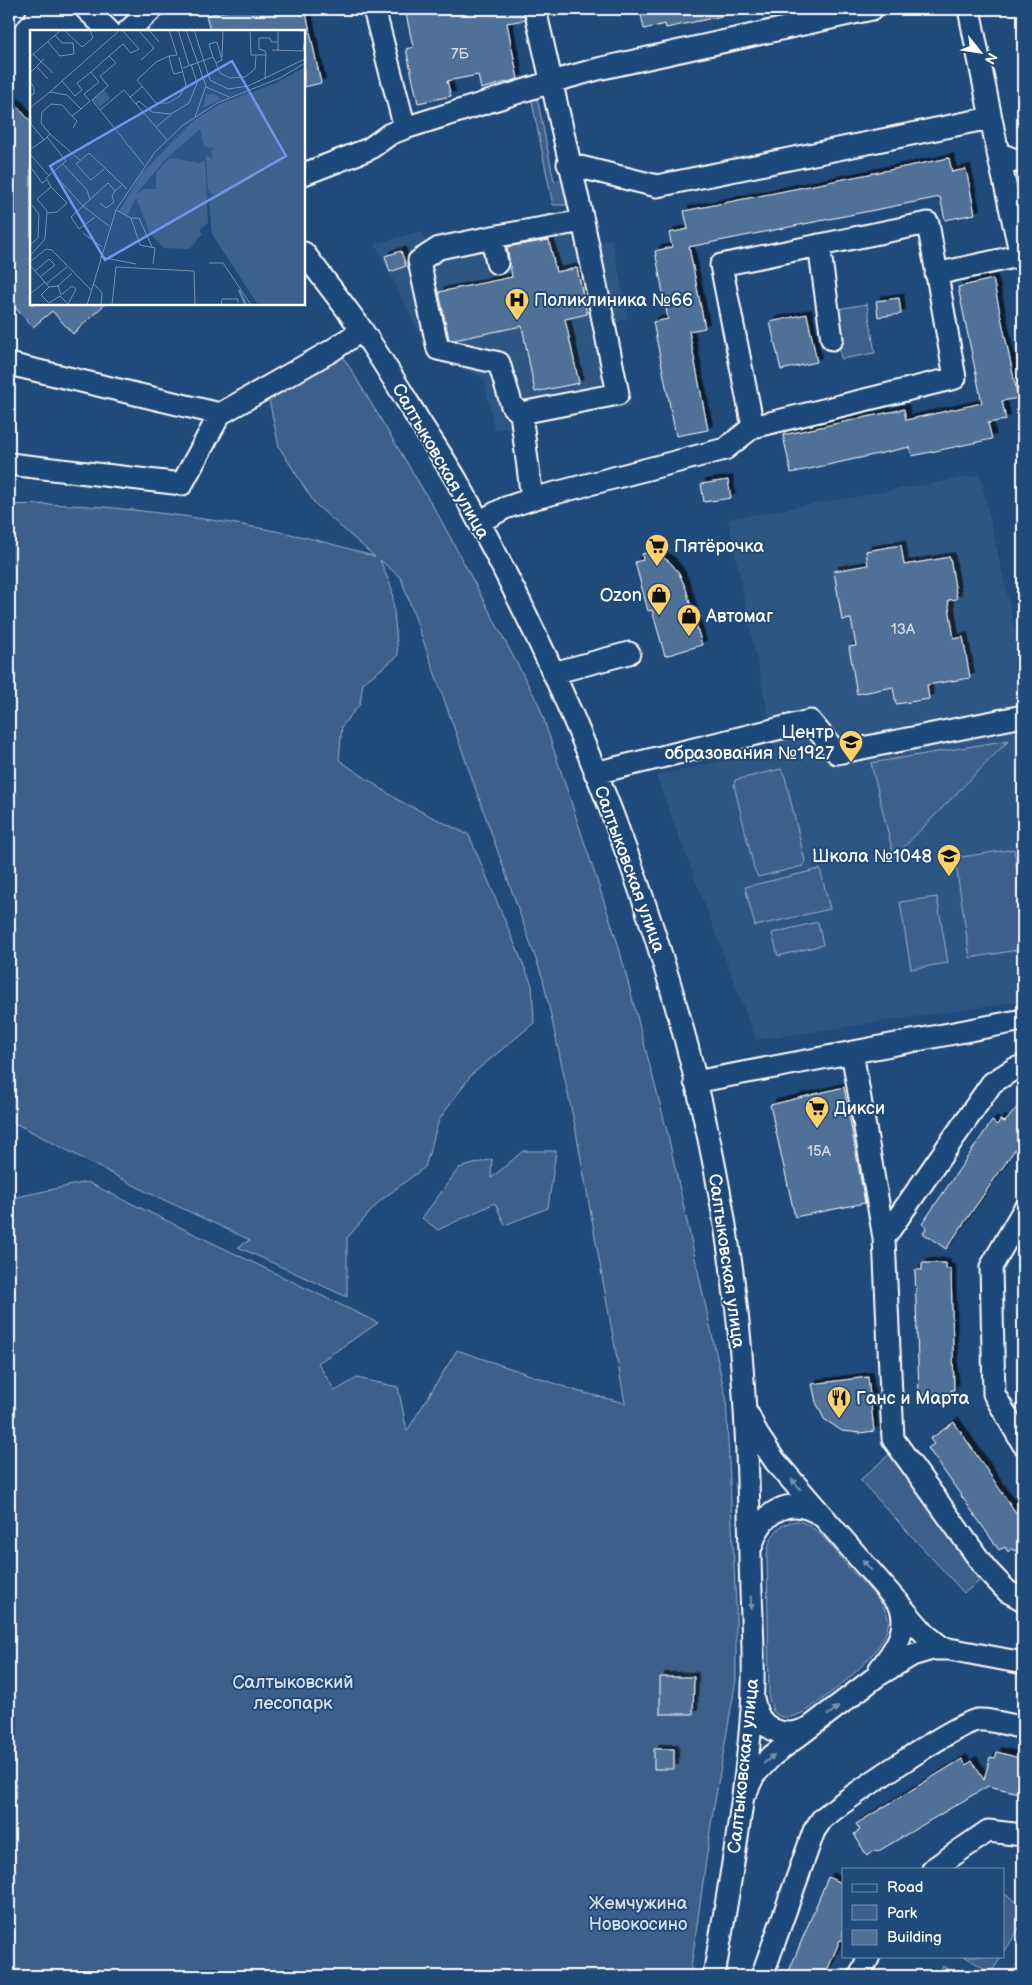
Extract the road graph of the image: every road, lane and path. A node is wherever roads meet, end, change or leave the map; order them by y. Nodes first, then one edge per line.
1 (15, 9) edge
2 (86, 9) edge
3 (152, 9) edge
4 (374, 9) edge
5 (534, 9) edge
6 (872, 9) edge
7 (970, 9) edge
8 (9, 15) edge
9 (108, 30) edge
10 (129, 30) edge
11 (551, 82) junction
12 (990, 118) junction
13 (405, 128) junction
14 (998, 153) junction
15 (1023, 163) edge
16 (568, 164) junction
17 (305, 174) edge
18 (582, 220) junction
19 (492, 237) junction
20 (819, 245) junction
21 (305, 254) edge
22 (1022, 256) edge
23 (497, 263) dead end
24 (936, 274) junction
25 (362, 330) junction
26 (832, 339) dead end
27 (9, 364) edge
28 (521, 413) junction
29 (220, 414) junction
30 (753, 428) junction
31 (9, 464) edge
32 (532, 499) junction
33 (479, 522) junction
34 (629, 653) dead end
35 (553, 673) junction
36 (1023, 716) edge
37 (595, 773) junction
38 (1023, 1020) edge
39 (852, 1052) junction
40 (1023, 1066) edge
41 (695, 1082) junction
42 (1023, 1211) edge
43 (884, 1238) junction
44 (744, 1394) junction
45 (1023, 1444) edge
46 (840, 1533) junction
47 (750, 1554) junction
48 (894, 1597) junction
49 (1023, 1600) edge
50 (949, 1649) junction
51 (1023, 1663) edge
52 (753, 1667) junction
53 (853, 1695) junction
54 (812, 1726) junction
55 (1023, 1728) edge
56 (741, 1817) junction
57 (1023, 1835) edge
58 (934, 1868) edge
59 (868, 1958) edge
60 (714, 1976) edge
61 (762, 1976) edge
62 (860, 1976) edge

1 - 8 street
2 - 9 street
3 - 10 street
4 - 13 street
5 - 11 street
6 - 11 street
7 - 12 street
11 - 13 street
11 - 16 street
12 - 14 street
12 - 16 street
13 - 17 street
14 - 15 street
14 - 22 street
16 - 18 street
18 - 19 street
18 - 28 street
19 - 23 street
19 - 28 street
20 - 24 street
20 - 26 street
20 - 30 street
21 - 25 street, Салтыковская улица
22 - 24 street
24 - 30 street
25 - 29 street
25 - 33 street, Салтыковская улица
27 - 29 street
28 - 32 street
29 - 31 street
30 - 32 street
32 - 33 street
33 - 35 street, Салтыковская улица
34 - 35 street
35 - 37 street, Салтыковская улица
36 - 37 street
37 - 41 street, Салтыковская улица
38 - 39 street
39 - 41 street
39 - 43 street
40 - 43 street
41 - 44 street, Салтыковская улица
42 - 45 street
43 - 49 street
46 -> 44 street
44 - 47 street, Салтыковская улица
46 - 47 street, Салтыковская улица
48 -> 46 street
47 -> 52 street, Салтыковская улица
48 - 50 street
48 - 53 street
50 - 51 street
50 - 53 street
52 - 54 street
52 - 56 street, Салтыковская улица
54 -> 53 street
56 -> 54 street
55 - 61 street
56 - 60 street, Салтыковская улица
57 - 58 street
59 - 62 street

